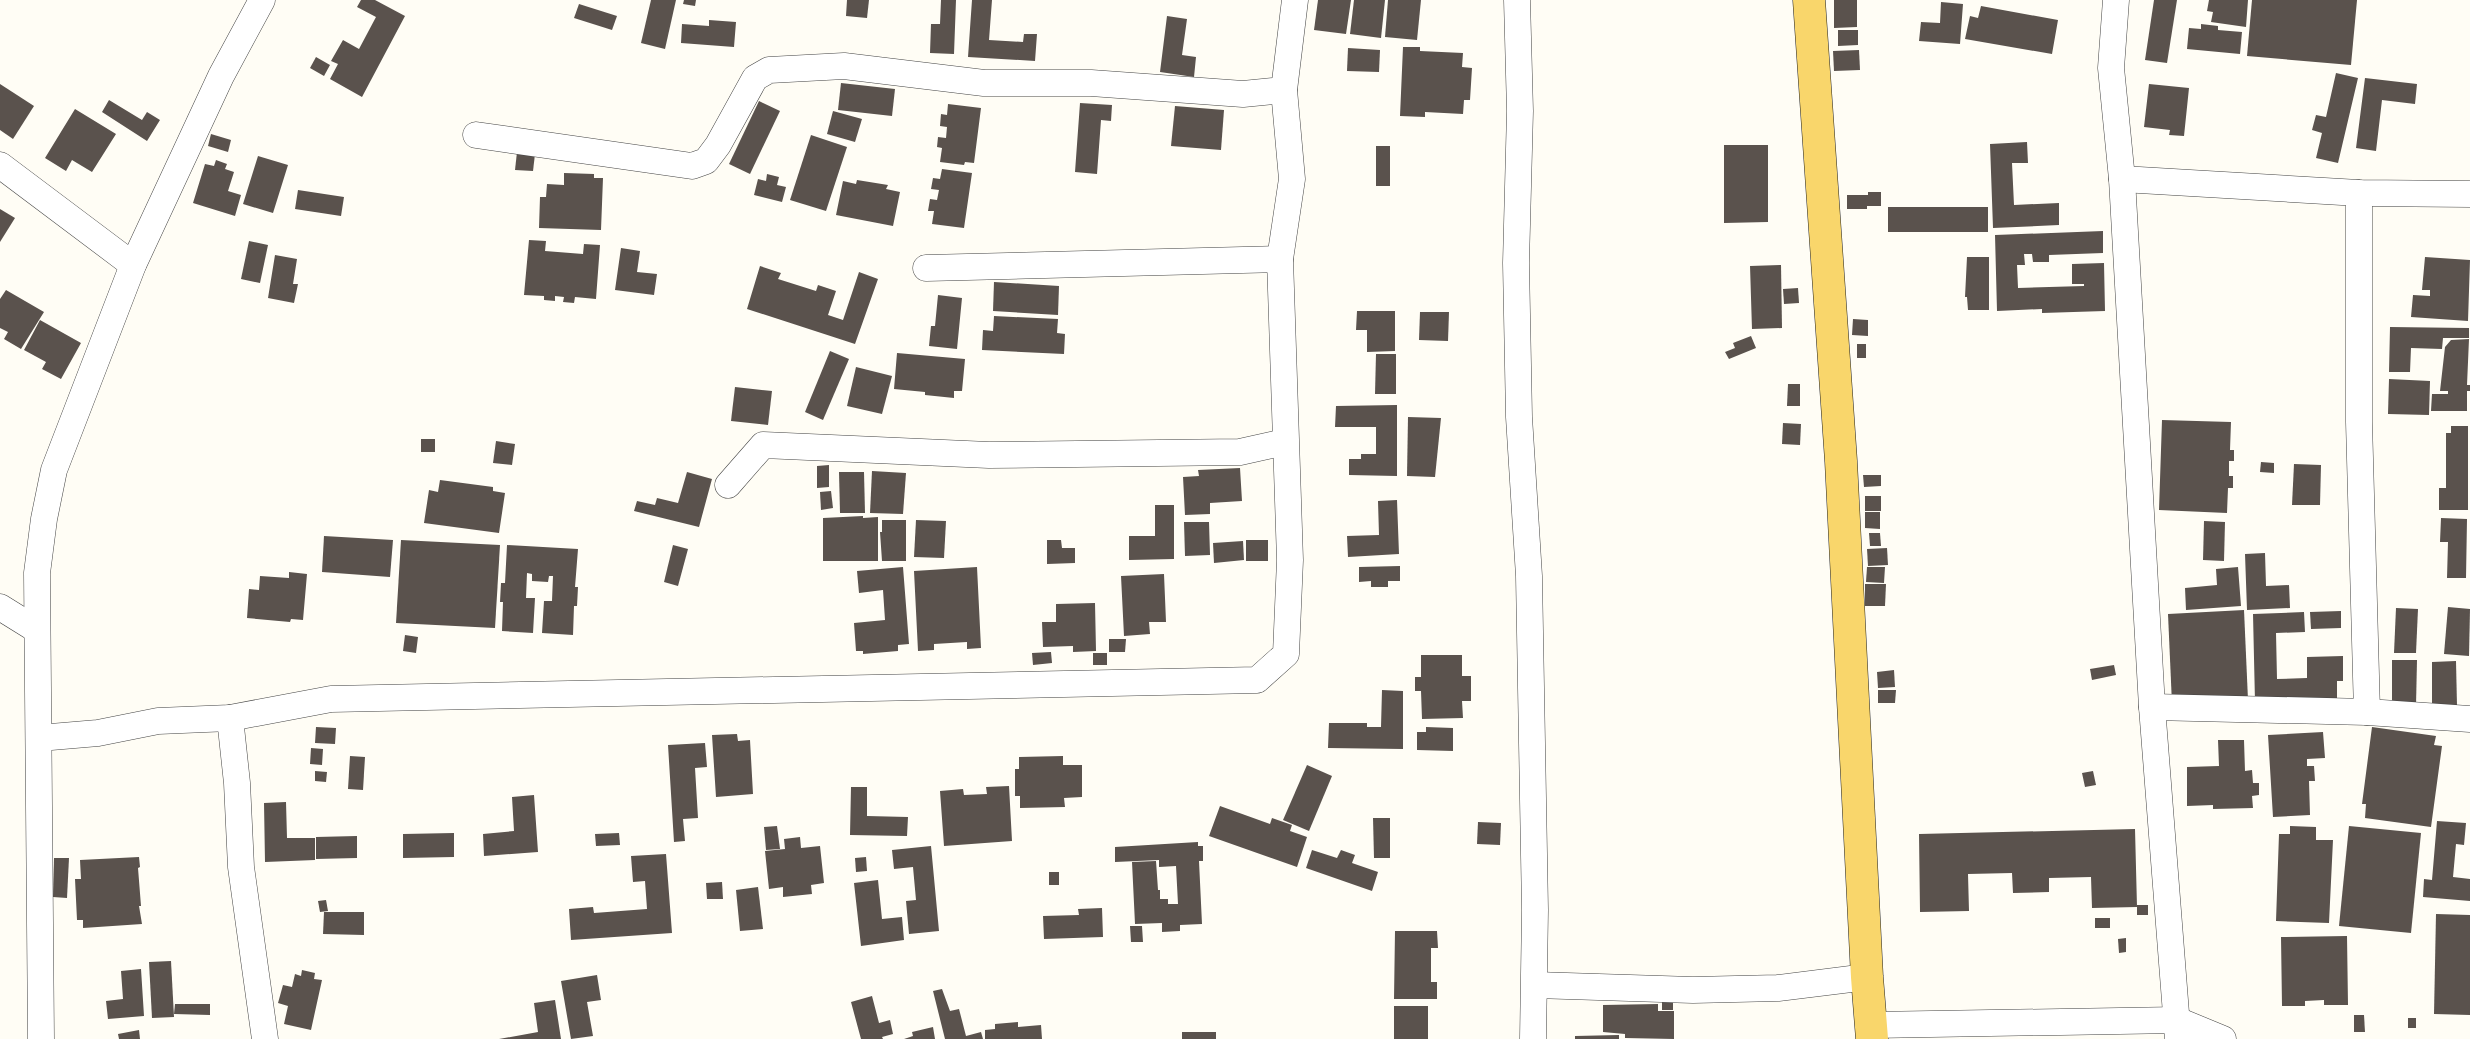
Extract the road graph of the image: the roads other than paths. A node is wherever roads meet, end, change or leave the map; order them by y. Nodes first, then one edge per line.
1 (262, 0) edge
2 (1295, 0) edge
3 (1517, 0) edge
4 (1809, 0) edge
5 (2116, 0) edge
6 (1284, 90) junction
7 (476, 135) dead end
8 (0, 165) edge
9 (2122, 179) junction
10 (2359, 193) junction
11 (2470, 194) edge
12 (1280, 259) junction
13 (133, 265) junction
14 (926, 268) dead end
15 (1285, 442) junction
16 (728, 485) dead end
17 (0, 607) edge
18 (37, 630) junction
19 (2152, 707) junction
20 (2367, 711) junction
21 (230, 718) junction
22 (2470, 719) edge
23 (39, 738) junction
24 (1867, 977) junction
25 (1535, 985) junction
26 (2177, 1029) edge
27 (1872, 1032) edge
28 (41, 1039) edge
29 (265, 1039) edge
30 (1533, 1039) edge
31 (2223, 1039) edge

1 - 13 street
2 - 6 street
3 - 25 street
4 - 24 main road
5 - 9 street
6 - 7 street
6 - 12 street
8 - 13 street
9 - 10 street
9 - 19 street
10 - 11 street
10 - 20 street
12 - 14 street
12 - 15 street
13 - 18 street
15 - 16 street
15 - 21 street
17 - 18 street
18 - 23 street
19 - 20 street
19 - 26 street
20 - 22 street
21 - 23 street
21 - 29 street
23 - 28 street
24 - 25 street
24 - 27 main road
25 - 30 street
26 - 27 street
26 - 31 street

